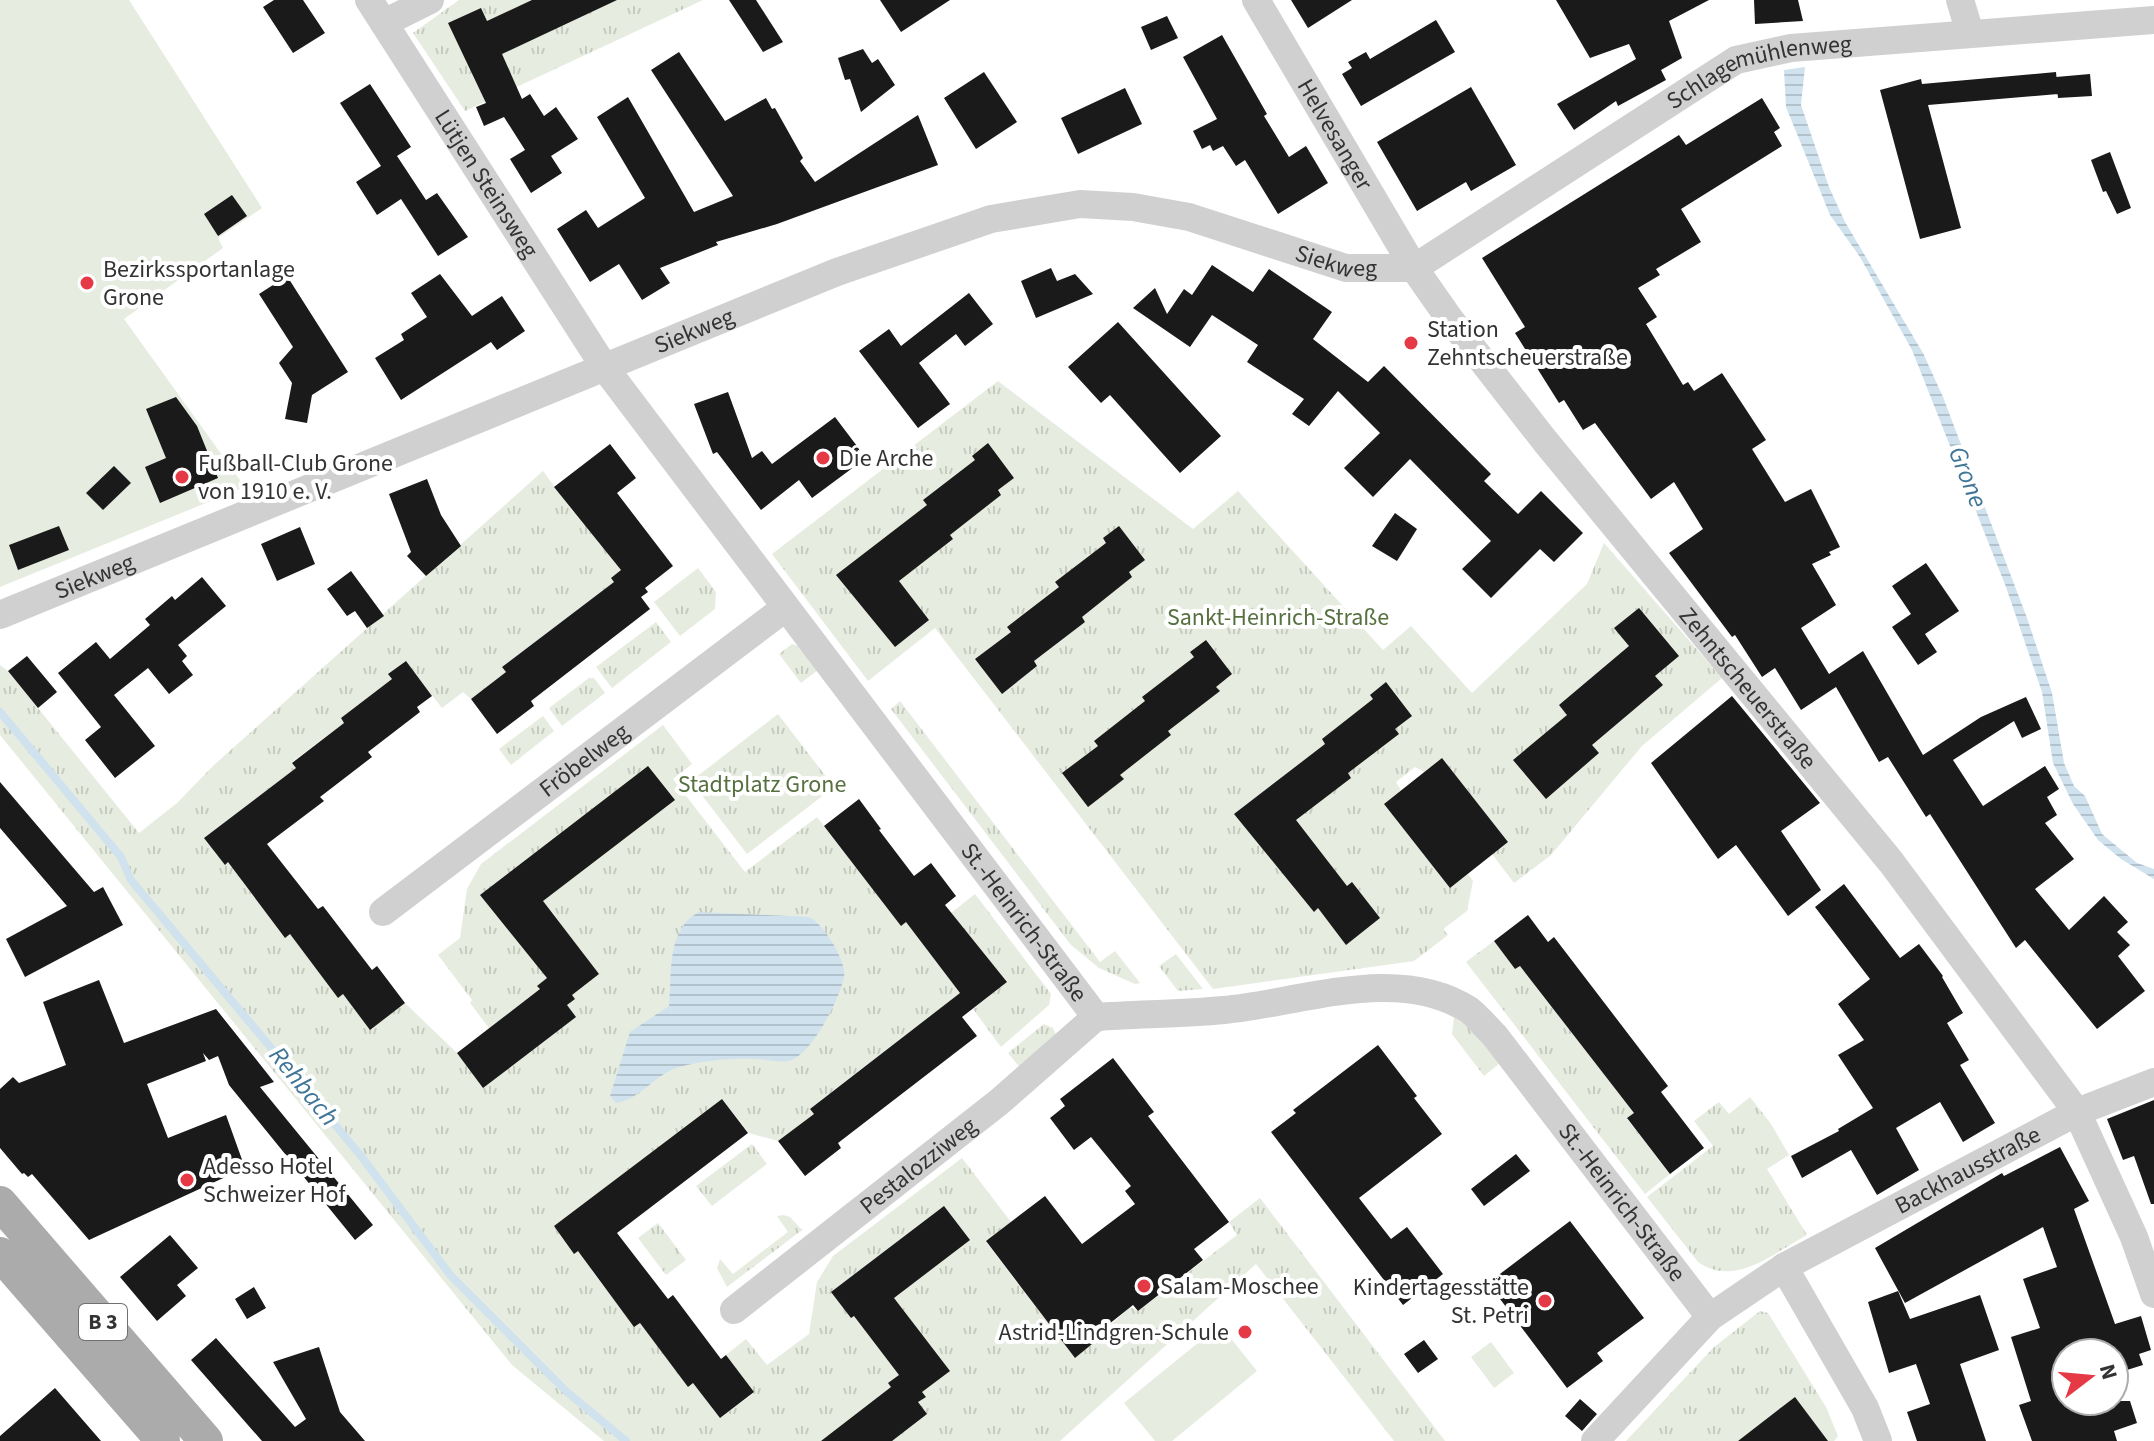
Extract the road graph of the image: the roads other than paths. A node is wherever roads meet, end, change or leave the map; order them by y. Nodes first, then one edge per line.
1 (430, 0) edge
2 (1256, 0) edge
3 (1960, 0) edge
4 (377, 11) edge
5 (2154, 20) edge
6 (1970, 33) junction
7 (1414, 268) junction
8 (605, 368) junction
9 (785, 608) junction
10 (0, 615) edge
11 (383, 912) dead end
12 (1096, 1017) junction
13 (2154, 1082) edge
14 (2077, 1112) junction
15 (0, 1203) edge
16 (0, 1254) edge
17 (1784, 1267) junction
18 (2154, 1294) edge
19 (734, 1310) dead end
20 (1710, 1317) junction
21 (163, 1441) edge
22 (206, 1441) edge
23 (1595, 1441) edge
24 (1878, 1441) edge

1 - 4 street
2 - 7 street, Helvesanger
3 - 6 street
4 - 8 street, Lütjen Steinsweg
5 - 6 street, Schlagemühlenweg
6 - 7 street, Schlagemühlenweg
7 - 8 street, Siekweg
7 - 14 street, Zehntscheuerstraße
8 - 9 street, St.-Heinrich-Straße
8 - 10 street, Siekweg
9 - 11 street, Fröbelweg
9 - 12 street, St.-Heinrich-Straße
12 - 19 street, Pestalozziweg
12 - 20 street, St.-Heinrich-Straße
13 - 14 street, Backhausstraße
14 - 17 street, Backhausstraße
14 - 18 street, Zehntscheuerstraße
15 - 22 main road, B 3
16 - 21 main road, B 3
17 - 20 street, Backhausstraße
17 - 24 street
20 - 23 street, Backhausstraße

